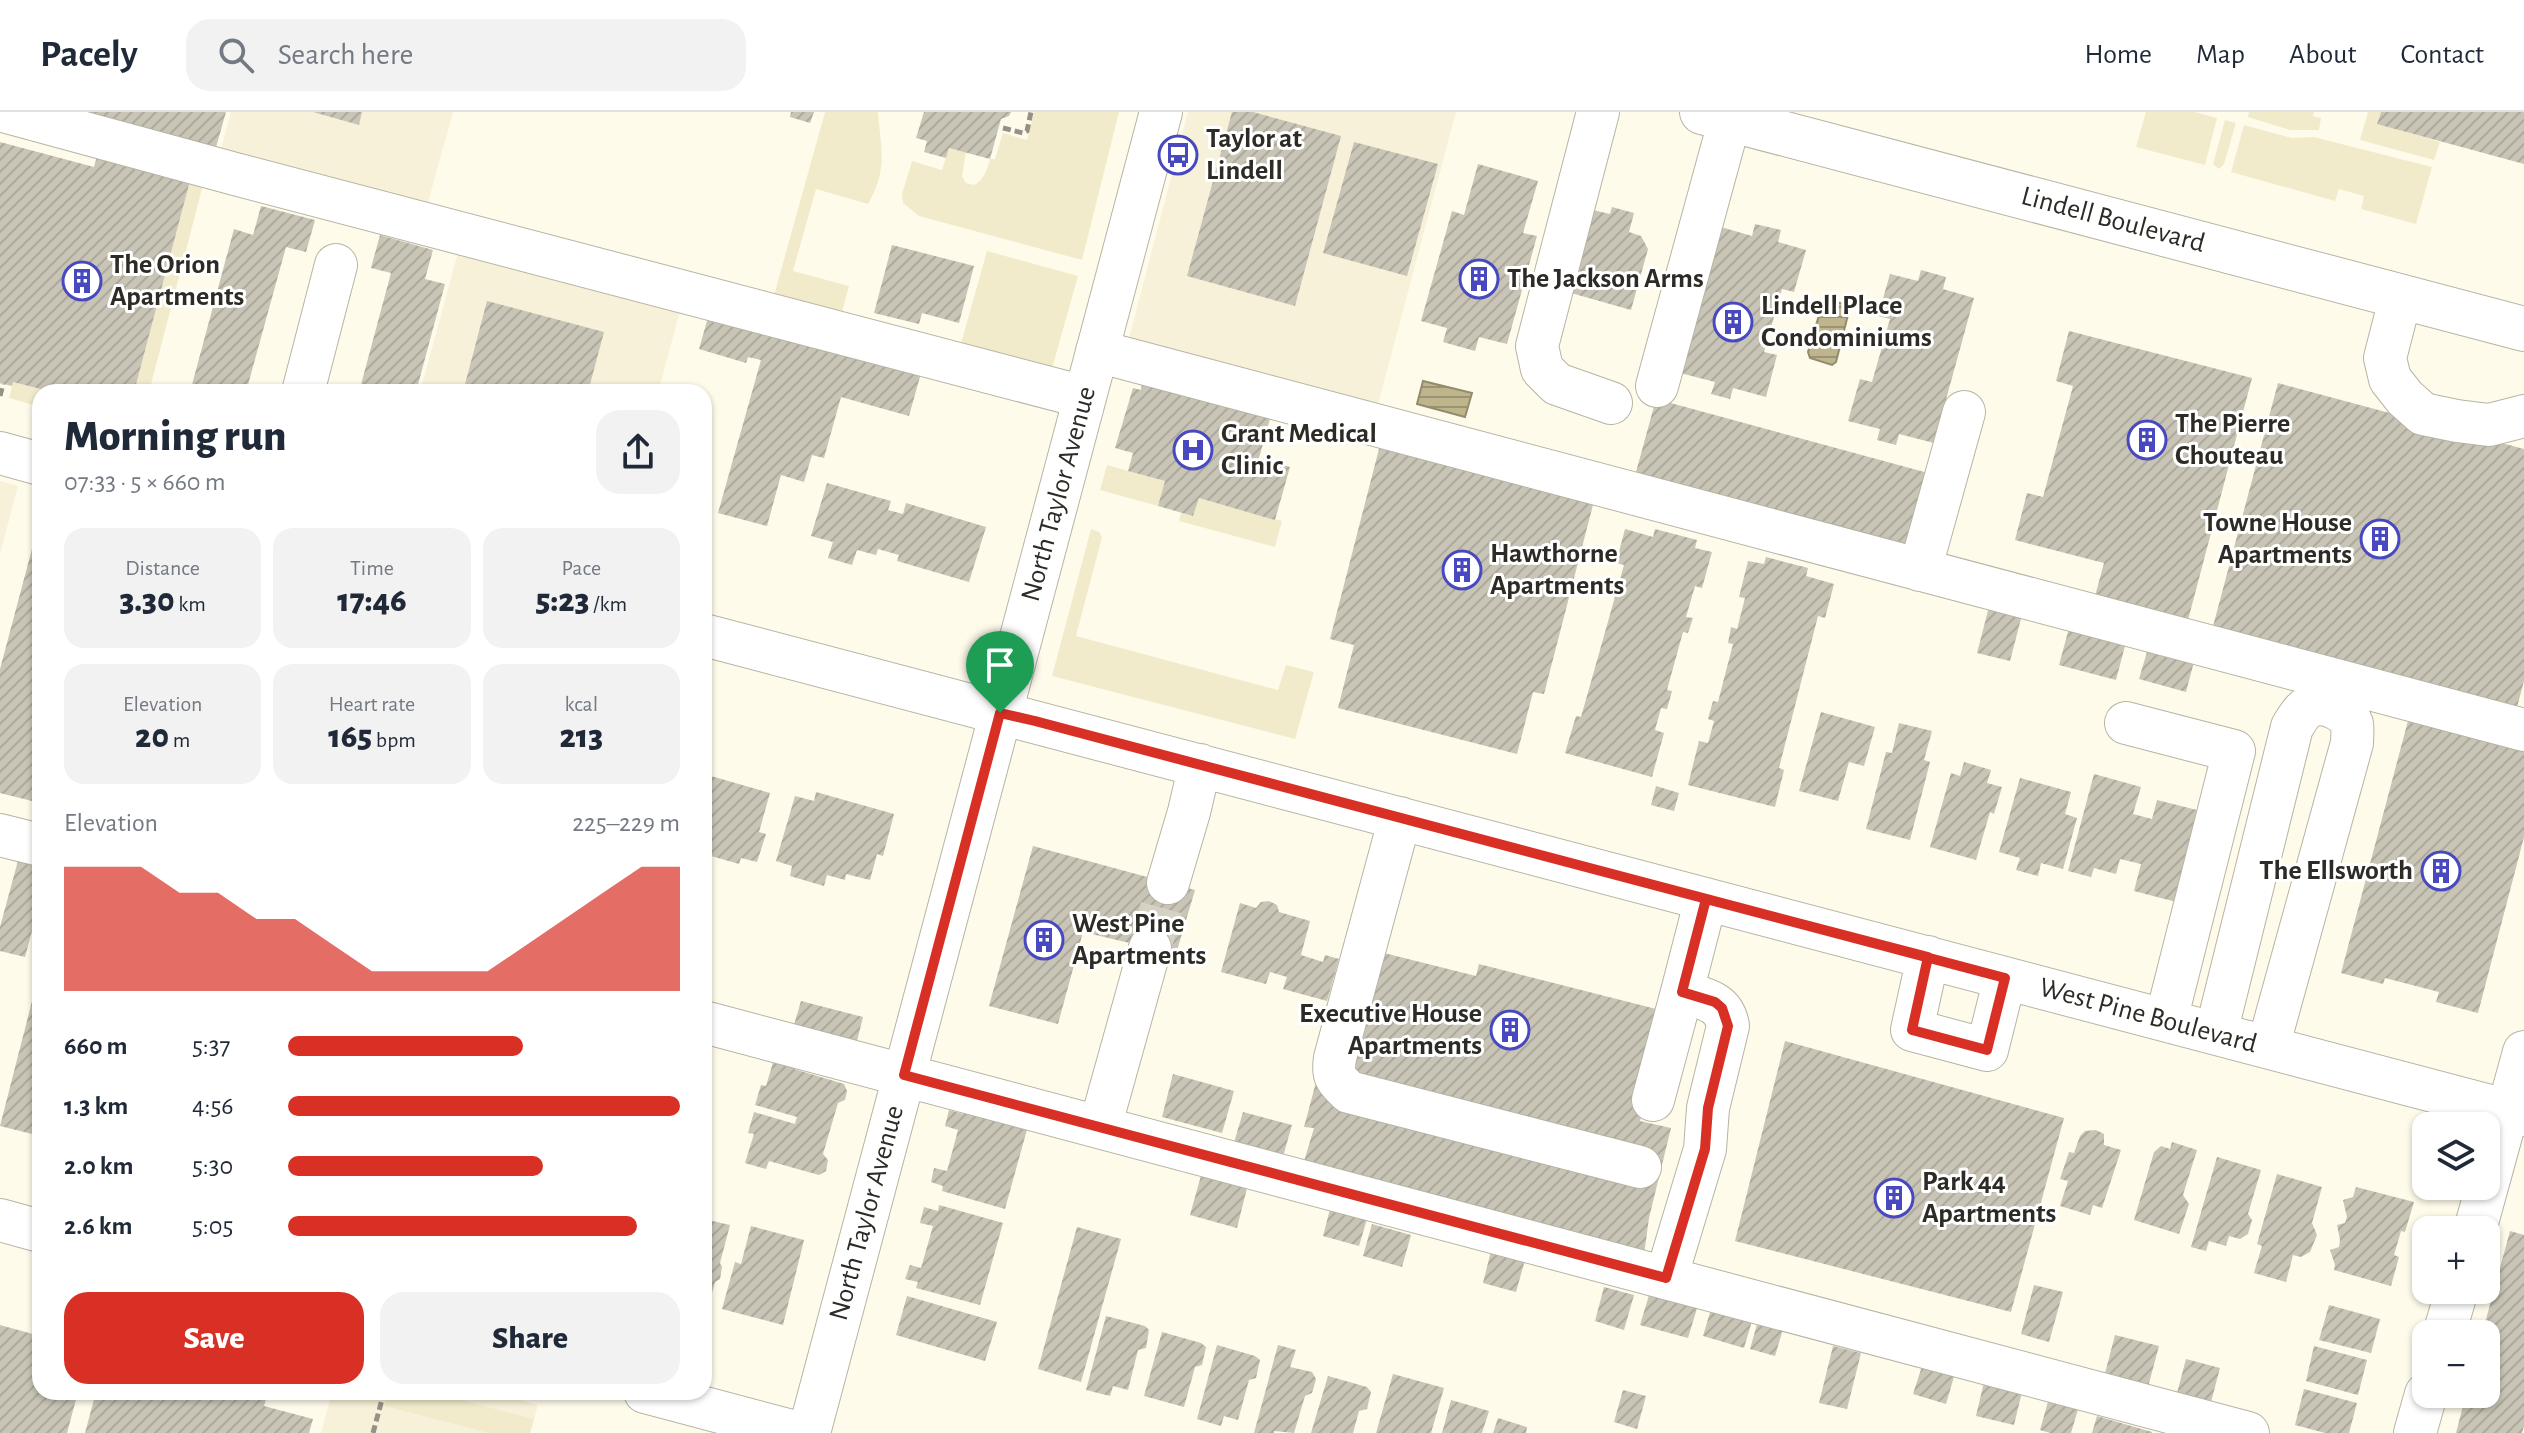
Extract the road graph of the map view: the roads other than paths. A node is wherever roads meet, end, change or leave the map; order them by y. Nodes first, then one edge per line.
1 (7, 112) edge
2 (1161, 112) edge
3 (1598, 112) edge
4 (1716, 116) edge
5 (336, 265) dead end
6 (2401, 296) junction
7 (2524, 329) edge
8 (1097, 351) junction
9 (305, 384) edge
10 (1657, 386) dead end
11 (1084, 397) junction
12 (1611, 403) dead end
13 (1964, 412) dead end
14 (2524, 416) edge
15 (0, 453) edge
16 (32, 462) edge
17 (1920, 570) junction
18 (712, 637) edge
19 (1000, 713) junction
20 (2126, 723) dead end
21 (2524, 730) edge
22 (1200, 765) junction
23 (1400, 818) junction
24 (0, 835) edge
25 (32, 843) edge
26 (1168, 883) tunnel mouth
27 (1706, 899) junction
28 (1150, 948) tunnel mouth
29 (1928, 957) junction
30 (2005, 978) junction
31 (1682, 992) junction
32 (2166, 1020) junction
33 (712, 1024) edge
34 (2216, 1033) junction
35 (2268, 1047) junction
36 (2524, 1052) edge
37 (904, 1075) junction
38 (1653, 1100) dead end
39 (2516, 1113) edge
40 (1100, 1127) junction
41 (1640, 1167) dead end
42 (2480, 1216) edge
43 (0, 1220) edge
44 (32, 1229) edge
45 (1666, 1278) junction
46 (675, 1400) edge
47 (2422, 1408) edge
48 (799, 1433) edge
49 (809, 1433) edge
50 (2248, 1433) edge
51 (2415, 1433) edge

1 - 11 street
2 - 8 street, North Taylor Avenue
3 - 12 street
4 - 6 main road, Lindell Boulevard
4 - 10 street
5 - 9 street
6 - 7 main road, Lindell Boulevard
6 - 14 street
8 - 11 street, North Taylor Avenue
8 - 17 street
11 - 19 street, North Taylor Avenue
13 - 17 street
15 - 16 street
17 - 21 street
18 - 19 street, West Pine Boulevard
19 - 22 street, West Pine Boulevard
19 - 37 street, North Taylor Avenue
20 - 32 street
22 - 23 street, West Pine Boulevard
22 - 26 street
23 - 27 street, West Pine Boulevard
23 - 41 street
24 - 25 street
27 - 29 street, West Pine Boulevard
27 - 31 street
28 - 40 street
29 - 30 street, West Pine Boulevard
29 - 30 street
30 - 32 street, West Pine Boulevard
31 - 38 street
31 - 45 street
32 - 34 street, West Pine Boulevard
33 - 37 street
34 - 35 street, West Pine Boulevard
34 - 35 street
35 - 39 street, West Pine Boulevard
36 - 39 street
37 - 40 street
37 - 49 street, North Taylor Avenue
39 - 42 street
40 - 45 street
43 - 44 street
45 - 50 street
46 - 48 street
47 - 51 street

